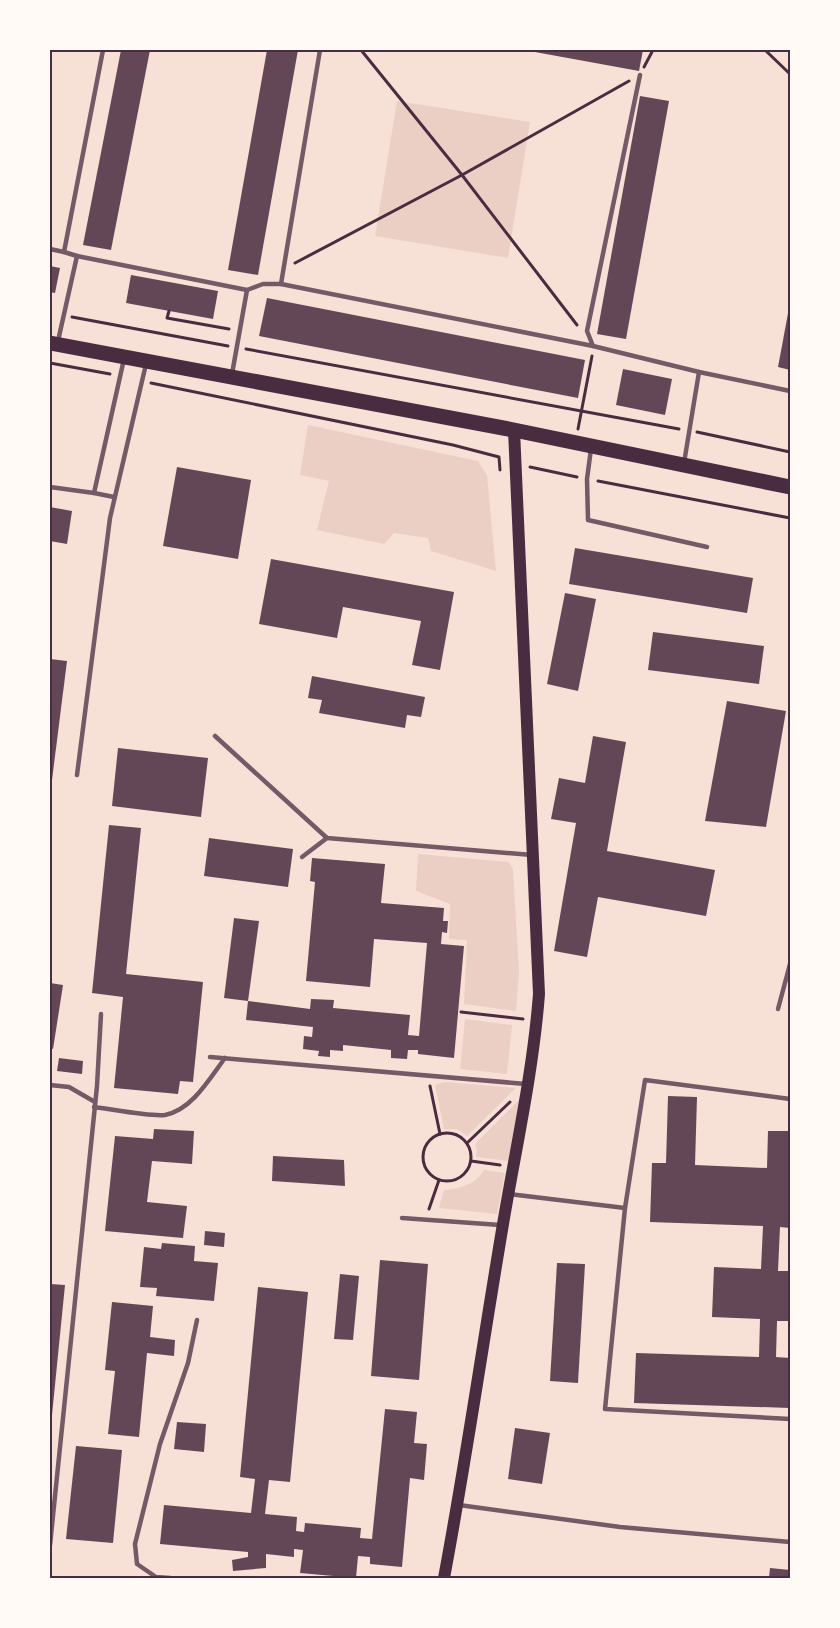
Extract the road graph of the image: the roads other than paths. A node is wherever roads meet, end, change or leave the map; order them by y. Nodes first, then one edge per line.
1 (104, 50) edge
2 (320, 50) edge
3 (640, 75) road end
4 (50, 249) edge
5 (64, 252) junction
6 (77, 256) junction
7 (281, 285) junction
8 (247, 290) junction
9 (54, 343) edge
10 (593, 346) junction
11 (124, 357) junction
12 (146, 361) junction
13 (699, 372) junction
14 (232, 377) junction
15 (790, 391) edge
16 (514, 429) junction
17 (591, 446) junction
18 (684, 465) junction
19 (50, 487) edge
20 (790, 487) edge
21 (94, 493) junction
22 (114, 497) junction
23 (707, 547) dead end
24 (215, 736) dead end
25 (77, 775) dead end
26 (327, 838) junction
27 (532, 855) junction
28 (302, 856) dead end
29 (790, 964) edge
30 (778, 1009) dead end
31 (101, 1014) dead end
32 (210, 1057) dead end
33 (225, 1058) junction
34 (50, 1084) edge
35 (528, 1084) junction
36 (790, 1099) edge
37 (94, 1104) junction
38 (508, 1194) junction
39 (625, 1208) junction
40 (402, 1218) dead end
41 (503, 1225) junction
42 (197, 1320) dead end
43 (790, 1419) edge
44 (458, 1504) junction
45 (790, 1542) edge
46 (50, 1545) edge
47 (170, 1578) edge
48 (444, 1578) edge

1 - 5 lane
2 - 7 lane
3 - 10 lane
4 - 5 lane
5 - 6 lane
6 - 8 lane
6 - 9 lane
7 - 8 lane
7 - 10 lane
8 - 14 lane
9 - 11 main road
10 - 13 lane
11 - 12 main road
11 - 21 lane
12 - 14 main road
12 - 22 lane
13 - 15 lane
13 - 18 lane
14 - 16 main road
16 - 17 main road
16 - 27 main road
17 - 18 main road
17 - 23 lane
18 - 20 main road
19 - 21 lane
21 - 22 lane
22 - 25 lane
24 - 26 lane
26 - 27 lane
26 - 28 lane
27 - 35 main road
29 - 30 lane
31 - 37 lane
32 - 33 lane
33 - 35 lane
33 - 37 lane
34 - 37 lane
35 - 38 main road
36 - 39 lane
37 - 46 lane
38 - 39 lane
38 - 41 main road
39 - 43 lane
40 - 41 lane
41 - 44 main road
42 - 47 lane
44 - 45 lane
44 - 48 main road

